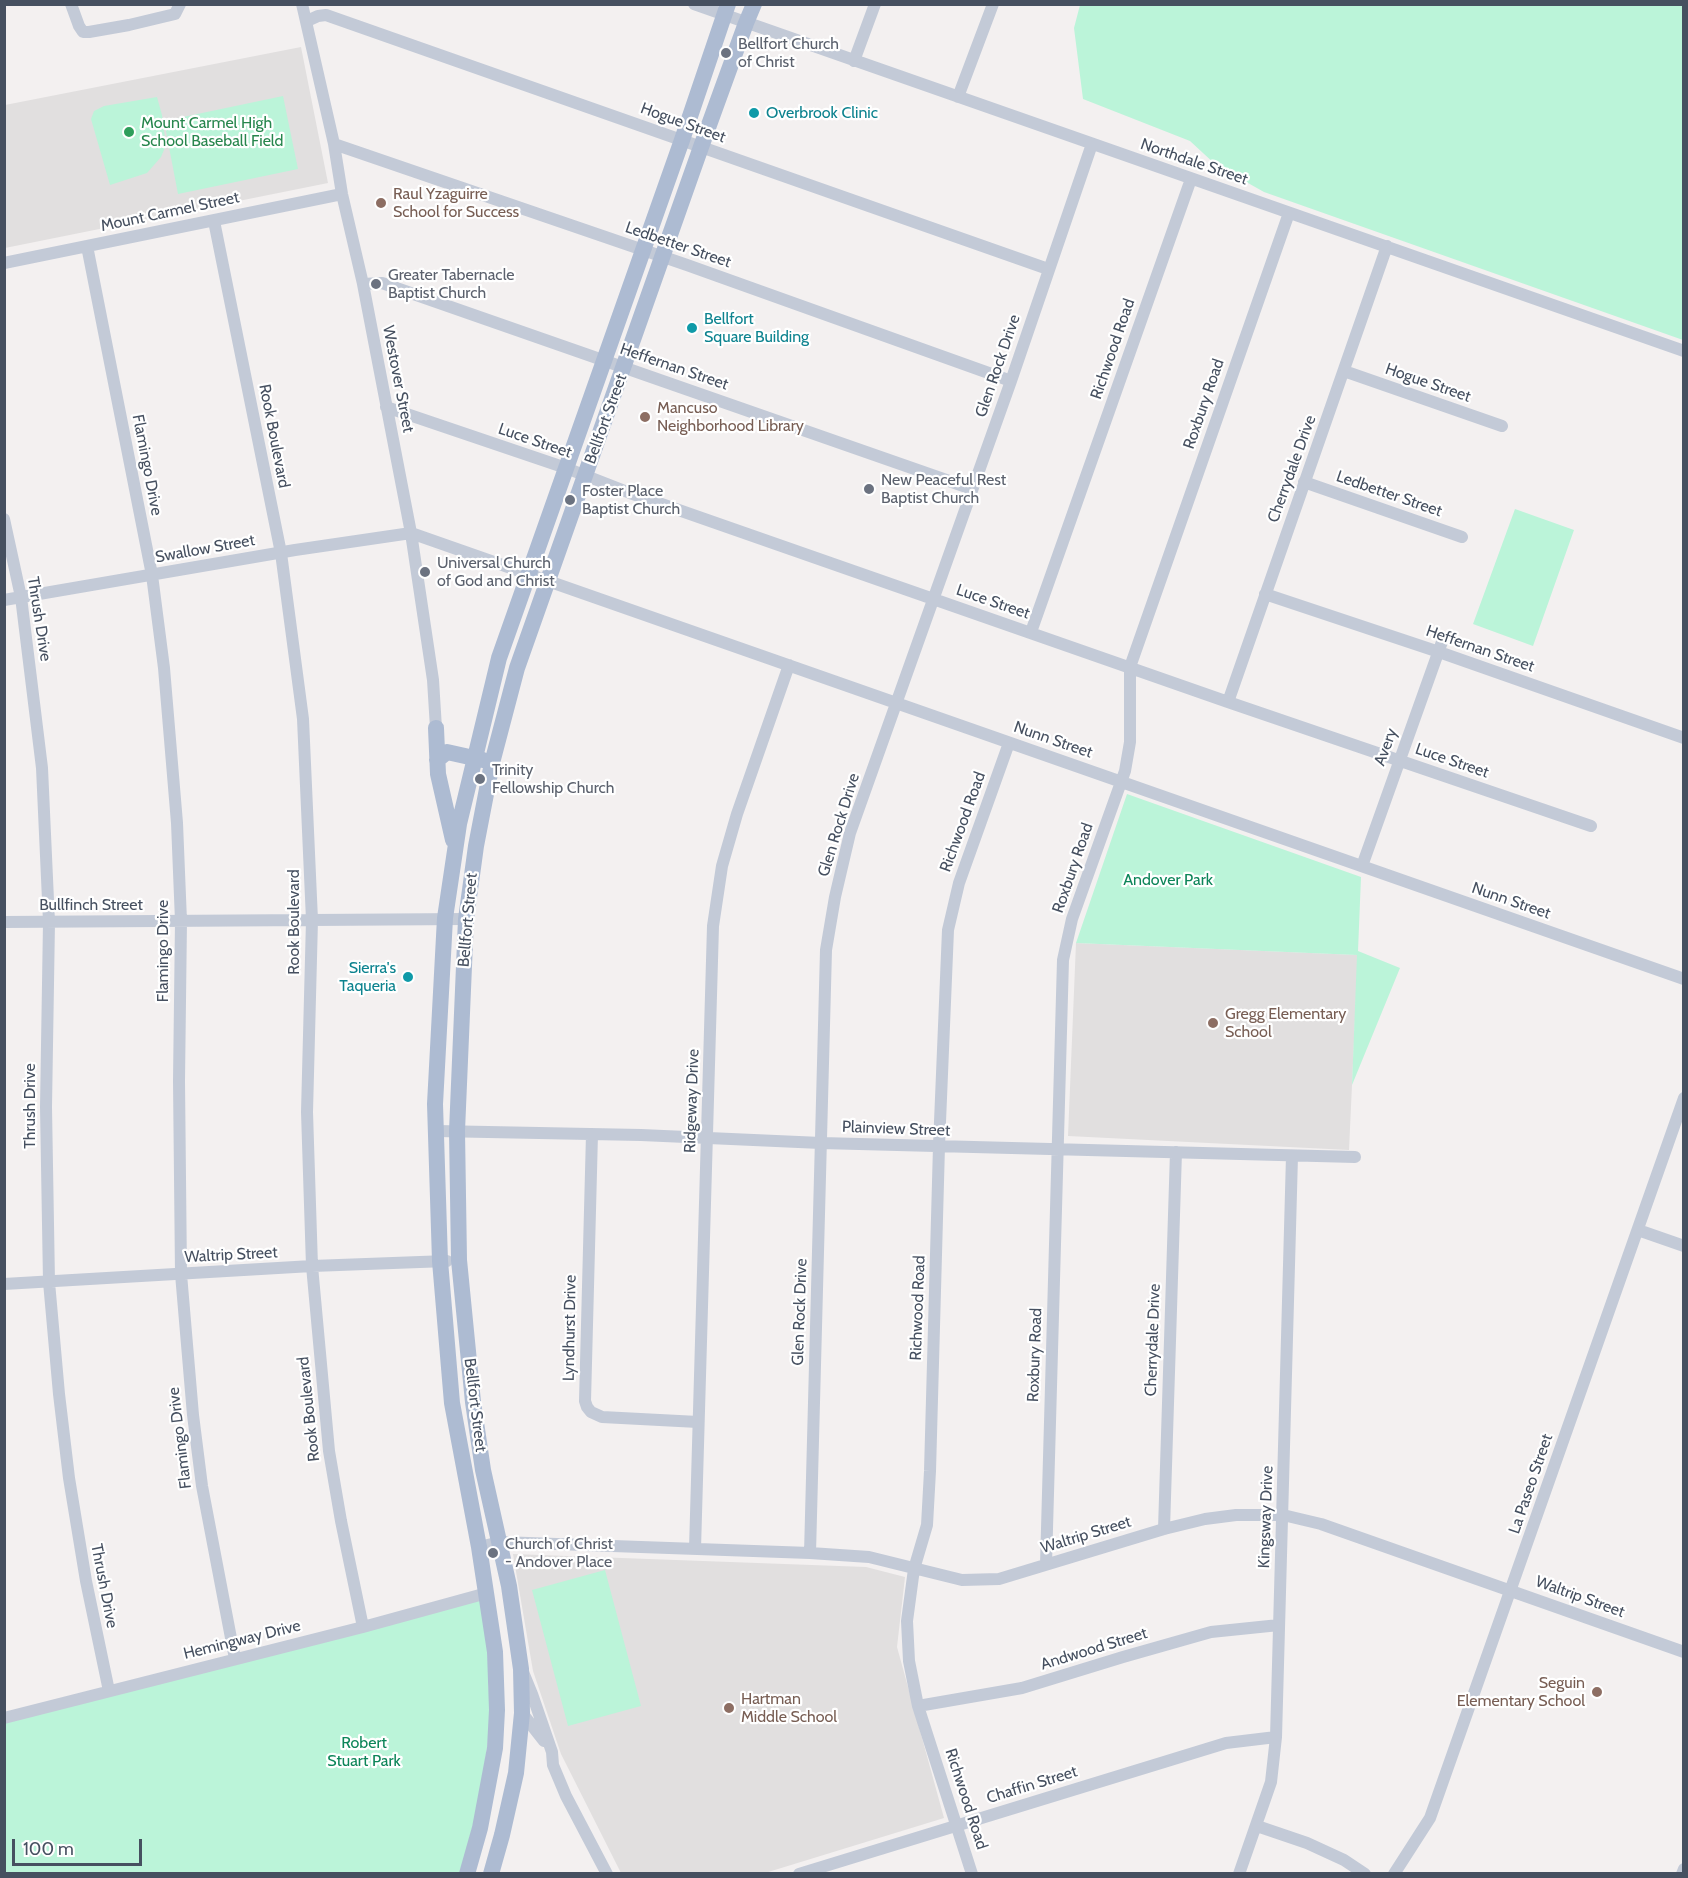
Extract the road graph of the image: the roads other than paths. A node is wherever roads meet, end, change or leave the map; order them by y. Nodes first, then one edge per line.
1 (72, 4) edge
2 (180, 4) edge
3 (302, 4) edge
4 (313, 4) edge
5 (694, 4) edge
6 (754, 4) edge
7 (875, 4) edge
8 (993, 4) edge
9 (727, 10) edge
10 (307, 21) junction
11 (746, 22) junction
12 (854, 61) junction
13 (958, 97) junction
14 (682, 140) junction
15 (334, 144) junction
16 (1092, 144) junction
17 (701, 147) junction
18 (1191, 179) junction
19 (342, 194) junction
20 (1289, 213) junction
21 (214, 221) junction
22 (87, 246) junction
23 (1387, 246) junction
24 (643, 249) junction
25 (664, 256) junction
26 (4, 263) edge
27 (1048, 269) junction
28 (363, 284) junction
29 (1683, 351) edge
30 (604, 360) junction
31 (625, 367) junction
32 (1344, 372) junction
33 (1011, 381) junction
34 (386, 407) junction
35 (1502, 426) dead end
36 (566, 468) junction
37 (586, 476) junction
38 (1304, 482) junction
39 (972, 489) junction
40 (4, 519) edge
41 (411, 533) junction
42 (1462, 537) dead end
43 (281, 553) junction
44 (528, 574) junction
45 (152, 575) junction
46 (547, 581) junction
47 (1265, 594) junction
48 (21, 597) junction
49 (933, 598) junction
50 (4, 600) edge
51 (1031, 632) junction
52 (1443, 639) dead end
53 (1439, 652) junction
54 (789, 666) junction
55 (1130, 667) junction
56 (1228, 702) junction
57 (897, 703) junction
58 (435, 728) junction
59 (1683, 738) edge
60 (1009, 743) junction
61 (454, 752) junction
62 (473, 758) junction
63 (436, 760) junction
64 (1399, 760) junction
65 (492, 763) junction
66 (1120, 782) junction
67 (1591, 826) dead end
68 (455, 856) junction
69 (1362, 866) junction
70 (445, 918) junction
71 (466, 919) junction
72 (312, 920) junction
73 (181, 921) junction
74 (4, 922) edge
75 (49, 922) junction
76 (1683, 979) edge
77 (1683, 1098) edge
78 (437, 1131) junction
79 (457, 1131) junction
80 (592, 1134) junction
81 (708, 1138) junction
82 (821, 1143) junction
83 (939, 1146) junction
84 (1058, 1148) junction
85 (1176, 1152) junction
86 (1292, 1156) junction
87 (1355, 1157) dead end
88 (1638, 1230) junction
89 (1683, 1246) edge
90 (459, 1260) junction
91 (440, 1261) junction
92 (312, 1266) junction
93 (181, 1274) junction
94 (49, 1282) junction
95 (4, 1284) edge
96 (473, 1402) junction
97 (452, 1403) junction
98 (698, 1422) junction
99 (1283, 1515) junction
100 (1164, 1529) junction
101 (500, 1542) junction
102 (479, 1547) junction
103 (695, 1549) junction
104 (810, 1552) junction
105 (1046, 1564) junction
106 (914, 1569) junction
107 (1512, 1590) junction
108 (487, 1593) junction
109 (1279, 1625) junction
110 (363, 1627) junction
111 (495, 1652) junction
112 (1683, 1652) edge
113 (235, 1659) junction
114 (521, 1669) junction
115 (109, 1691) junction
116 (918, 1706) junction
117 (522, 1713) junction
118 (4, 1718) edge
119 (1276, 1737) junction
120 (552, 1752) junction
121 (957, 1825) junction
122 (1257, 1826) junction
123 (467, 1874) edge
124 (491, 1874) edge
125 (607, 1874) edge
126 (799, 1874) edge
127 (972, 1874) edge
128 (1239, 1874) edge
129 (1365, 1874) edge
130 (1394, 1874) edge

1 - 2 street
3 - 10 street, Westover Street
4 - 10 street
5 - 9 street, Northdale Street
6 - 11 main road, Bellfort Street
7 - 12 street
8 - 13 street
9 - 11 street, Northdale Street
9 - 14 main road, Bellfort Street
10 - 14 street, Hogue Street
10 - 15 street, Westover Street
11 - 12 street, Northdale Street
11 - 17 main road, Bellfort Street
12 - 13 street, Northdale Street
13 - 16 street, Northdale Street
14 - 17 street, Hogue Street
14 - 24 main road, Bellfort Street
15 - 19 street, Westover Street
15 - 24 street, Ledbetter Street
16 - 18 street, Northdale Street
16 - 27 street, Glen Rock Drive
17 - 25 main road, Bellfort Street
17 - 27 street, Hogue Street
18 - 20 street, Northdale Street
18 - 51 street, Richwood Road
19 - 21 street, Mount Carmel Street
19 - 28 street, Westover Street
20 - 23 street, Northdale Street
20 - 55 street, Roxbury Road
21 - 22 street, Mount Carmel Street
21 - 43 street, Rook Boulevard
22 - 26 street, Mount Carmel Street
22 - 45 street, Flamingo Drive
23 - 29 street, Northdale Street
23 - 32 street, Cherrydale Drive
24 - 25 street, Ledbetter Street
24 - 30 main road, Bellfort Street
25 - 31 main road, Bellfort Street
25 - 33 street, Ledbetter Street
27 - 33 street, Glen Rock Drive
28 - 30 street, Heffernan Street
28 - 34 street, Westover Street
30 - 31 street, Heffernan Street
30 - 36 main road, Bellfort Street
31 - 37 main road, Bellfort Street
31 - 39 street, Heffernan Street
32 - 35 street, Hogue Street
32 - 38 street, Cherrydale Drive
33 - 39 street, Glen Rock Drive
34 - 36 street, Luce Street
34 - 41 street, Westover Street
36 - 37 street, Luce Street
36 - 44 main road, Bellfort Street
37 - 46 main road, Bellfort Street
37 - 49 street, Luce Street
38 - 42 street, Ledbetter Street
38 - 47 street, Cherrydale Drive
39 - 49 street, Glen Rock Drive
40 - 48 street, Thrush Drive
41 - 43 street, Swallow Street
41 - 44 street, Nunn Street
41 - 58 street, Westover Street
43 - 45 street, Swallow Street
43 - 72 street, Rook Boulevard
44 - 46 street, Nunn Street
44 - 62 main road, Bellfort Street
45 - 48 street, Swallow Street
45 - 73 street, Flamingo Drive
46 - 54 street, Nunn Street
46 - 65 main road, Bellfort Street
47 - 53 street, Heffernan Street
47 - 56 street, Cherrydale Drive
48 - 50 street, Swallow Street
48 - 75 street, Thrush Drive
49 - 51 street, Luce Street
49 - 57 street, Glen Rock Drive
51 - 55 street, Luce Street
52 - 53 street, Avery
53 - 59 street, Heffernan Street
53 - 64 street, Avery
54 - 57 street, Nunn Street
54 - 81 street, Ridgeway Drive
55 - 56 street, Luce Street
55 - 66 street, Roxbury Road
56 - 64 street, Luce Street
57 - 60 street, Nunn Street
57 - 82 street, Glen Rock Drive
58 - 61 main road
58 - 63 main road
60 - 66 street, Nunn Street
60 - 83 street, Richwood Road
61 - 62 main road
61 - 63 main road
62 - 65 main road
62 - 68 main road, Bellfort Street
63 - 68 main road
64 - 67 street, Luce Street
64 - 69 street, Avery
65 - 71 main road, Bellfort Street
66 - 69 street, Nunn Street
66 - 84 street, Roxbury Road
68 - 70 main road, Bellfort Street
69 - 76 street, Nunn Street
70 - 71 street, Bullfinch Street
70 - 72 street, Bullfinch Street
70 - 78 main road, Bellfort Street
71 - 79 main road, Bellfort Street
72 - 73 street, Bullfinch Street
72 - 92 street, Rook Boulevard
73 - 75 street, Bullfinch Street
73 - 93 street, Flamingo Drive
74 - 75 street, Bullfinch Street
75 - 94 street, Thrush Drive
77 - 88 street, La Paseo Street
78 - 79 street, Plainview Street
78 - 91 main road, Bellfort Street
79 - 80 street, Plainview Street
79 - 90 main road, Bellfort Street
80 - 81 street, Plainview Street
80 - 98 street, Lyndhurst Drive
81 - 82 street, Plainview Street
81 - 98 street, Ridgeway Drive
82 - 83 street, Plainview Street
82 - 104 street, Glen Rock Drive
83 - 84 street, Plainview Street
83 - 106 street, Richwood Road
84 - 85 street, Plainview Street
84 - 105 street, Roxbury Road
85 - 86 street, Plainview Street
85 - 100 street, Cherrydale Drive
86 - 87 street, Plainview Street
86 - 99 street, Kingsway Drive
88 - 89 street
88 - 107 street, La Paseo Street
90 - 91 street, Waltrip Street
90 - 96 main road, Bellfort Street
91 - 92 street, Waltrip Street
91 - 97 main road, Bellfort Street
92 - 93 street, Waltrip Street
92 - 110 street, Rook Boulevard
93 - 94 street, Waltrip Street
93 - 113 street, Flamingo Drive
94 - 95 street, Waltrip Street
94 - 115 street, Thrush Drive
96 - 97 main road
96 - 101 main road, Bellfort Street
97 - 102 main road, Bellfort Street
98 - 103 street, Ridgeway Drive
99 - 100 street, Waltrip Street
99 - 107 street, Waltrip Street
99 - 109 street, Kingsway Drive
100 - 105 street, Waltrip Street
101 - 102 street, Waltrip Street
101 - 103 street, Waltrip Street
101 - 114 main road, Bellfort Street
102 - 108 main road, Bellfort Street
103 - 104 street, Waltrip Street
104 - 106 street, Waltrip Street
105 - 106 street, Waltrip Street
106 - 116 street, Richwood Road
107 - 112 street, Waltrip Street
107 - 130 street, La Paseo Street
108 - 110 street, Hemingway Drive
108 - 111 main road, Bellfort Street
109 - 116 street, Andwood Street
109 - 119 street, Kingsway Drive
110 - 113 street, Hemingway Drive
111 - 117 main road
111 - 123 main road, Bellfort Street
113 - 115 street, Hemingway Drive
114 - 117 main road, Bellfort Street
114 - 120 street
115 - 118 street, Hemingway Drive
116 - 121 street, Richwood Road
117 - 120 street
117 - 124 main road, Bellfort Street
119 - 121 street, Chaffin Street
119 - 122 street, Kingsway Drive
120 - 125 street
121 - 126 street, Chaffin Street
121 - 127 street, Richwood Road
122 - 128 street, Kingsway Drive
122 - 129 street

